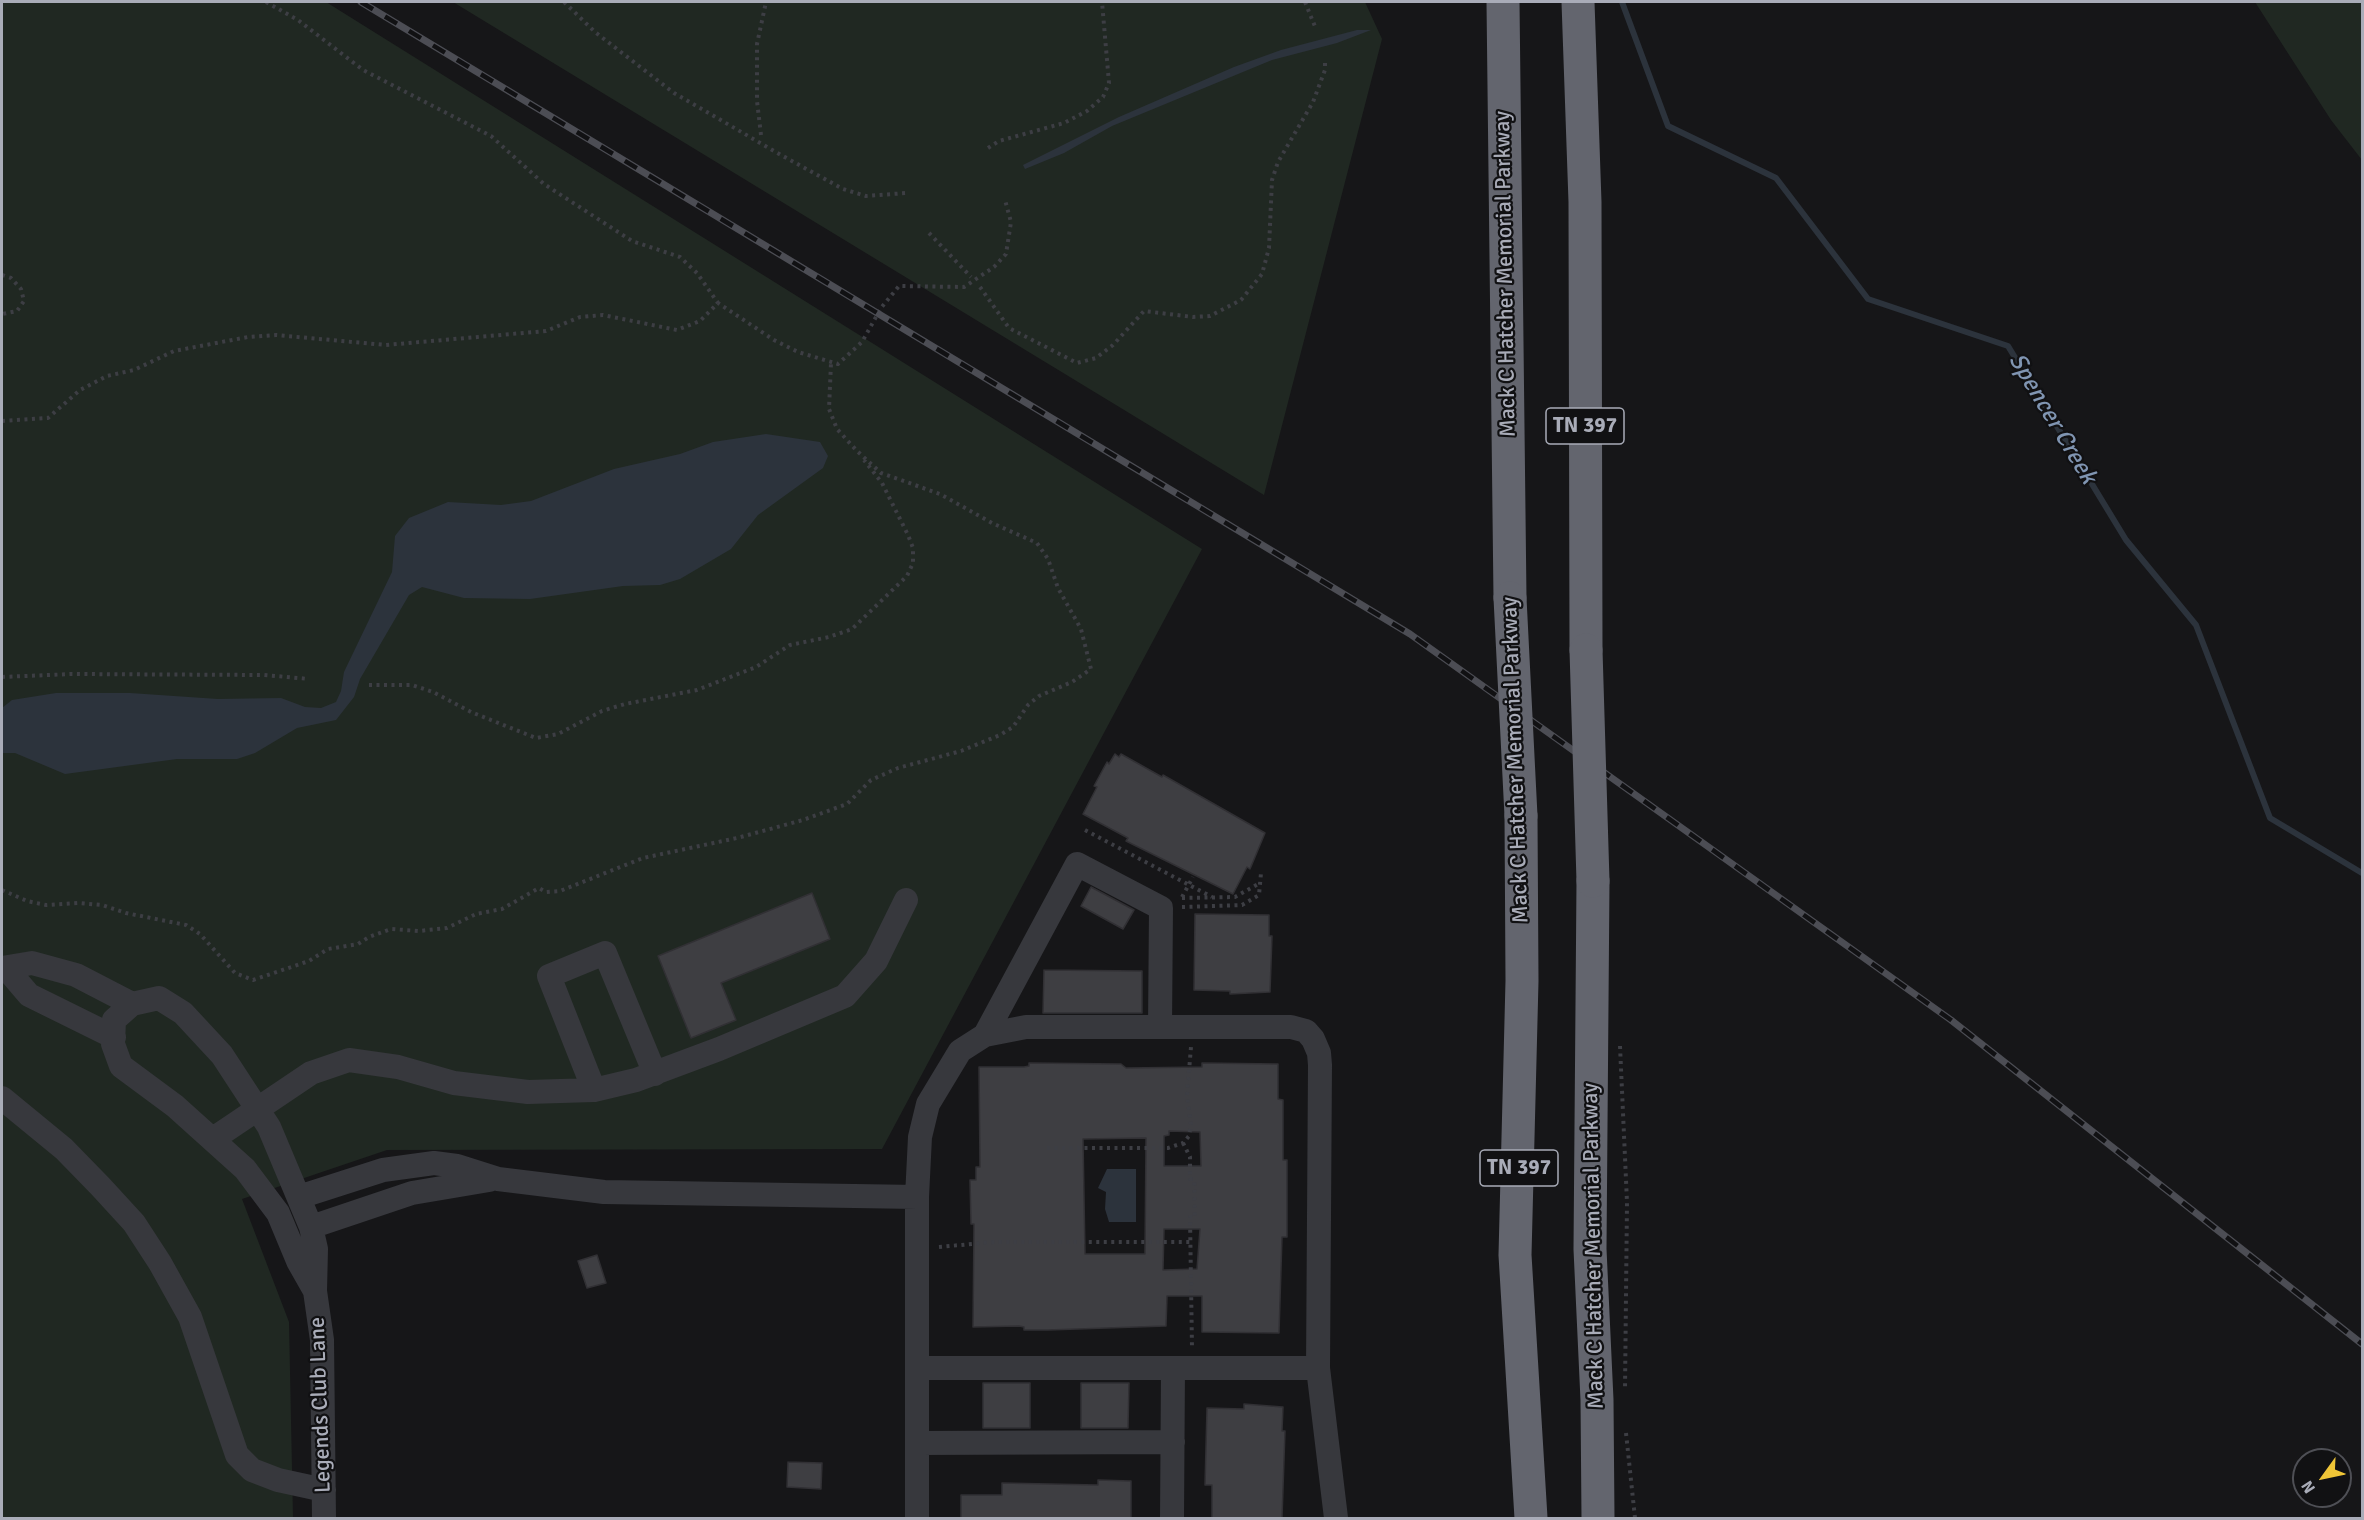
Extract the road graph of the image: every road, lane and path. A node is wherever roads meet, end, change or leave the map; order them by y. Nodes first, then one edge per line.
1 (266, 2) edge
2 (564, 2) edge
3 (766, 2) edge
4 (1102, 2) edge
5 (1305, 2) edge
6 (1578, 2) edge
7 (1503, 7) edge
8 (1316, 29) dead end
9 (1325, 59) dead end
10 (761, 135) dead end
11 (988, 148) dead end
12 (906, 193) dead end
13 (1005, 200) dead end
14 (929, 233) dead end
15 (2, 274) edge
16 (971, 277) dead end
17 (980, 288) dead end
18 (718, 303) junction
19 (2, 314) edge
20 (831, 363) junction
21 (2, 421) edge
22 (856, 451) junction
23 (2, 677) edge
24 (309, 679) dead end
25 (369, 685) dead end
26 (1085, 830) dead end
27 (1261, 873) dead end
28 (1193, 877) dead end
29 (1260, 883) junction
30 (1189, 885) junction
31 (2, 890) edge
32 (1212, 897) junction
33 (1182, 898) junction
34 (906, 900) dead end
35 (4, 968) edge
36 (132, 1004) junction
37 (1160, 1027) junction
38 (1191, 1027) junction
39 (985, 1035) junction
40 (114, 1037) junction
41 (1620, 1038) dead end
42 (655, 1074) junction
43 (594, 1090) junction
44 (2, 1098) edge
45 (257, 1108) junction
46 (213, 1139) junction
47 (1183, 1143) junction
48 (1047, 1148) dead end
49 (498, 1179) junction
50 (299, 1197) junction
51 (917, 1197) junction
52 (311, 1227) junction
53 (1190, 1242) junction
54 (917, 1249) junction
55 (315, 1291) junction
56 (917, 1368) junction
57 (1182, 1368) junction
58 (1318, 1368) junction
59 (1625, 1400) dead end
60 (1625, 1423) dead end
61 (1173, 1442) junction
62 (917, 1443) junction
63 (324, 1490) junction
64 (324, 1518) edge
65 (917, 1518) edge
66 (1172, 1518) edge
67 (1336, 1518) edge
68 (1531, 1518) edge
69 (1598, 1518) edge
70 (1635, 1518) edge

1 - 18 path
2 - 12 path
3 - 10 path
4 - 11 path
5 - 8 path
6 - 69 highway, Mack C Hatcher Memorial Parkway / TN 397, bridge
7 - 68 highway, Mack C Hatcher Memorial Parkway / TN 397, bridge
9 - 17 path
13 - 20 path
14 - 16 path
15 - 19 path
18 - 20 path
18 - 21 path
20 - 22 path
22 - 25 path
22 - 31 path
23 - 24 path
26 - 30 path
27 - 29 path
28 - 30 path
29 - 32 path
29 - 33 path
30 - 32 path
30 - 33 path
32 - 33 path
34 - 42 street
35 - 36 street
35 - 40 street
36 - 40 street
36 - 45 street, Legends Club Lane
37 - 38 street
37 - 39 street
37 - 39 street
38 - 47 path
38 - 58 street
39 - 51 street
40 - 46 street, Legends Club Lane
41 - 59 path
42 - 43 street
42 - 43 street
43 - 45 street
44 - 63 street
45 - 46 street
45 - 50 street, Legends Club Lane
46 - 55 street, Legends Club Lane
47 - 48 path
47 - 53 path
49 - 50 street
49 - 51 street
49 - 52 street
50 - 52 street, Legends Club Lane
51 - 54 street
52 - 55 street, Legends Club Lane
53 - 54 path
53 - 57 path
54 - 56 street
55 - 63 street, Legends Club Lane
56 - 57 street
56 - 62 street
57 - 58 street
57 - 61 street
58 - 67 street
60 - 70 path
61 - 62 street
61 - 66 street
62 - 65 street
63 - 64 street, Legends Club Lane

